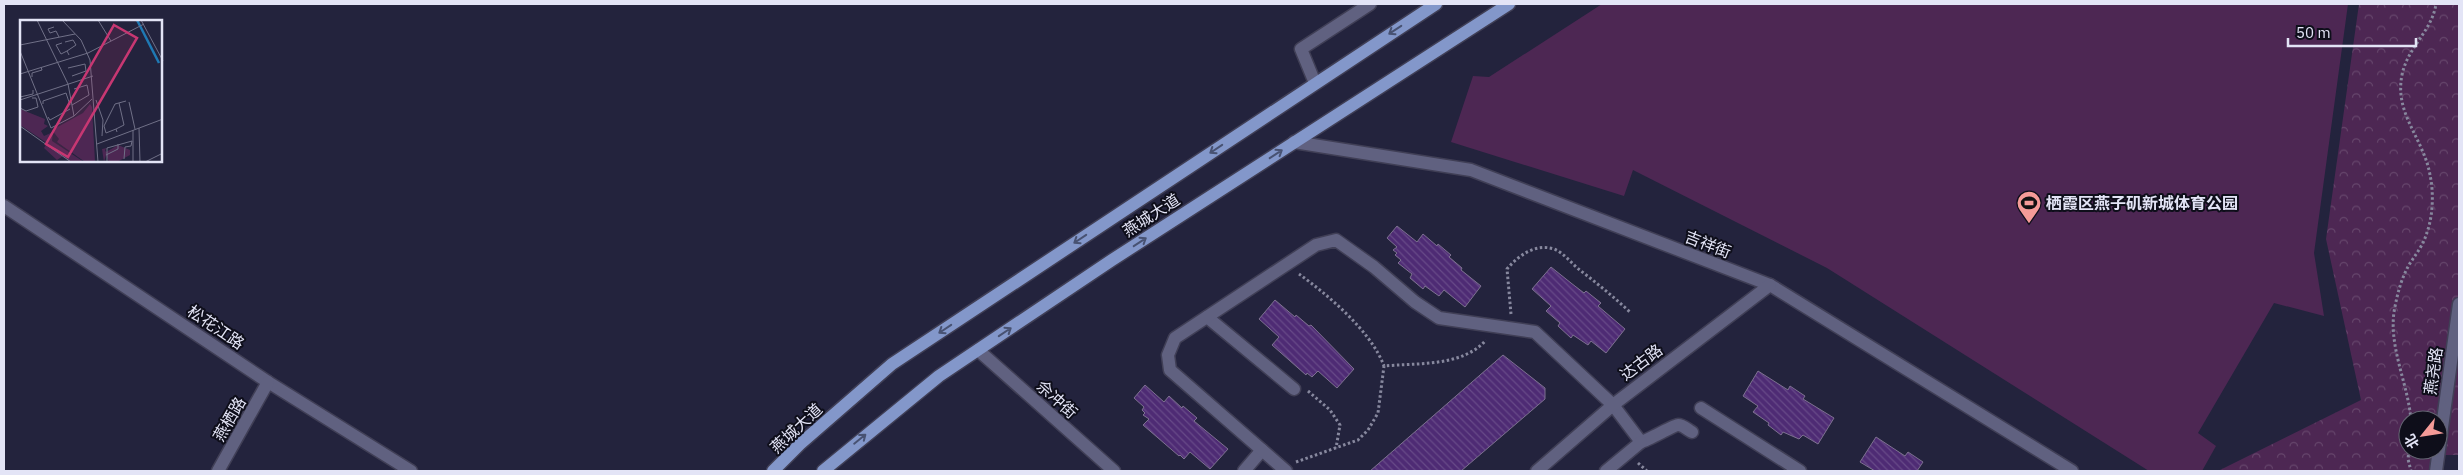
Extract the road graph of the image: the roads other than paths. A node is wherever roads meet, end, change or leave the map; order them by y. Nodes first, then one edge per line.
1 (1370, 4) edge
2 (1436, 4) edge
3 (1509, 4) edge
4 (1315, 83) junction
5 (1294, 142) junction
6 (4, 206) edge
7 (1770, 285) junction
8 (2459, 304) edge
9 (1207, 317) junction
10 (978, 350) junction
11 (268, 382) junction
12 (1294, 390) road end
13 (1613, 405) junction
14 (1701, 408) dead end
15 (1692, 432) dead end
16 (1642, 442) junction
17 (1262, 450) junction
18 (1284, 469) edge
19 (218, 471) edge
20 (411, 471) edge
21 (773, 471) edge
22 (823, 471) edge
23 (1114, 471) edge
24 (1244, 471) edge
25 (1537, 471) edge
26 (1606, 471) edge
27 (1800, 471) edge
28 (2072, 471) edge
29 (2436, 471) edge

1 - 4 street
2 -> 4 main road, 燕城大道
3 - 5 main road, 燕城大道
4 -> 21 main road, 燕城大道
5 - 7 street, 吉祥街
10 -> 5 main road, 燕城大道
6 - 11 street, 松花江路
7 - 13 street, 达古路
7 - 28 street, 吉祥街
8 - 29 street, 燕尧路
9 - 12 street
9 - 13 street
9 - 17 street
22 -> 10 main road, 燕城大道
10 - 23 street, 佘冲街
11 - 19 street, 燕栖路
11 - 20 street, 松花江路
13 - 16 street
13 - 25 street, 达古路
14 - 27 street
15 - 16 street
16 - 26 street
17 - 18 street
17 - 24 street

